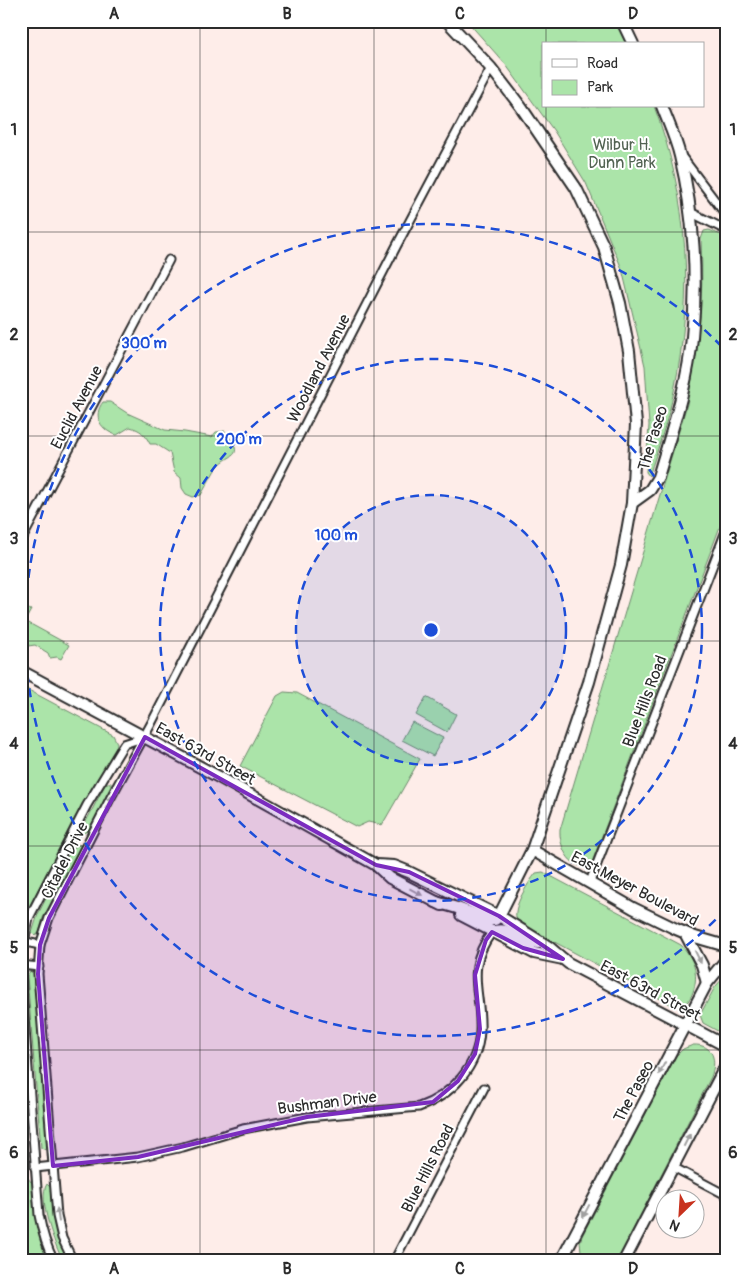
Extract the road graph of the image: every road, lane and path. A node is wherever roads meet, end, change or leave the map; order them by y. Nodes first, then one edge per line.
1 (447, 21) edge
2 (622, 21) edge
3 (632, 42) edge
4 (491, 68) junction
5 (663, 108) edge
6 (680, 155) junction
7 (690, 212) junction
8 (726, 215) edge
9 (726, 230) edge
10 (169, 260) dead end
11 (632, 503) junction
12 (726, 531) edge
13 (21, 541) edge
14 (21, 670) edge
15 (145, 737) junction
16 (532, 850) junction
17 (376, 864) junction
18 (590, 882) junction
19 (436, 902) junction
20 (499, 916) junction
21 (492, 932) junction
22 (685, 933) junction
23 (22, 941) edge
24 (40, 945) junction
25 (726, 946) edge
26 (550, 947) junction
27 (21, 957) edge
28 (563, 960) junction
29 (726, 960) edge
30 (21, 965) edge
31 (39, 967) junction
32 (21, 976) edge
33 (707, 983) junction
34 (685, 1024) junction
35 (726, 1046) edge
36 (726, 1065) edge
37 (484, 1088) dead end
38 (53, 1166) junction
39 (673, 1167) junction
40 (35, 1168) junction
41 (726, 1195) edge
42 (563, 1256) edge
43 (54, 1261) edge
44 (73, 1261) edge
45 (394, 1261) edge
46 (580, 1261) edge
47 (624, 1261) edge

1 - 4 main road
2 - 3 main road
4 - 11 main road
4 - 15 street, Woodland Avenue
5 - 6 main road, The Paseo
6 - 7 main road, The Paseo
6 - 8 street
7 - 9 street
7 - 11 main road, The Paseo
10 - 13 street, Euclid Avenue
11 - 16 main road
12 - 18 street, Blue Hills Road
14 - 15 main road, East 63rd Street
15 - 17 main road, East 63rd Street
15 - 23 street, Citadel Drive
24 -> 15 street, Citadel Drive
16 - 18 main road, East Meyer Boulevard
16 - 20 main road
17 -> 19 main road, East 63rd Street
17 - 20 main road, East 63rd Street
18 - 22 main road, East Meyer Boulevard
19 - 20 main road
19 - 21 main road, East 63rd Street
20 - 26 main road, East 63rd Street
21 - 26 main road
21 - 28 main road, East 63rd Street
21 - 38 street, Bushman Drive
22 - 25 main road, East Meyer Boulevard
22 -> 33 main road
23 - 24 street
23 - 27 street, Citadel Drive
24 - 31 street, Citadel Drive
26 - 28 main road, East 63rd Street
28 - 34 main road, East 63rd Street
29 - 33 main road, The Paseo
30 - 31 street
38 -> 31 street, Citadel Drive
32 - 40 street
33 - 34 main road, The Paseo
34 - 35 main road, East 63rd Street
34 -> 42 main road, The Paseo
39 -> 36 main road
37 - 45 street, Blue Hills Road
38 - 40 street, Bushman Drive
44 -> 38 street, Citadel Drive
39 - 41 street
39 - 47 main road
40 - 43 street
42 - 46 street

